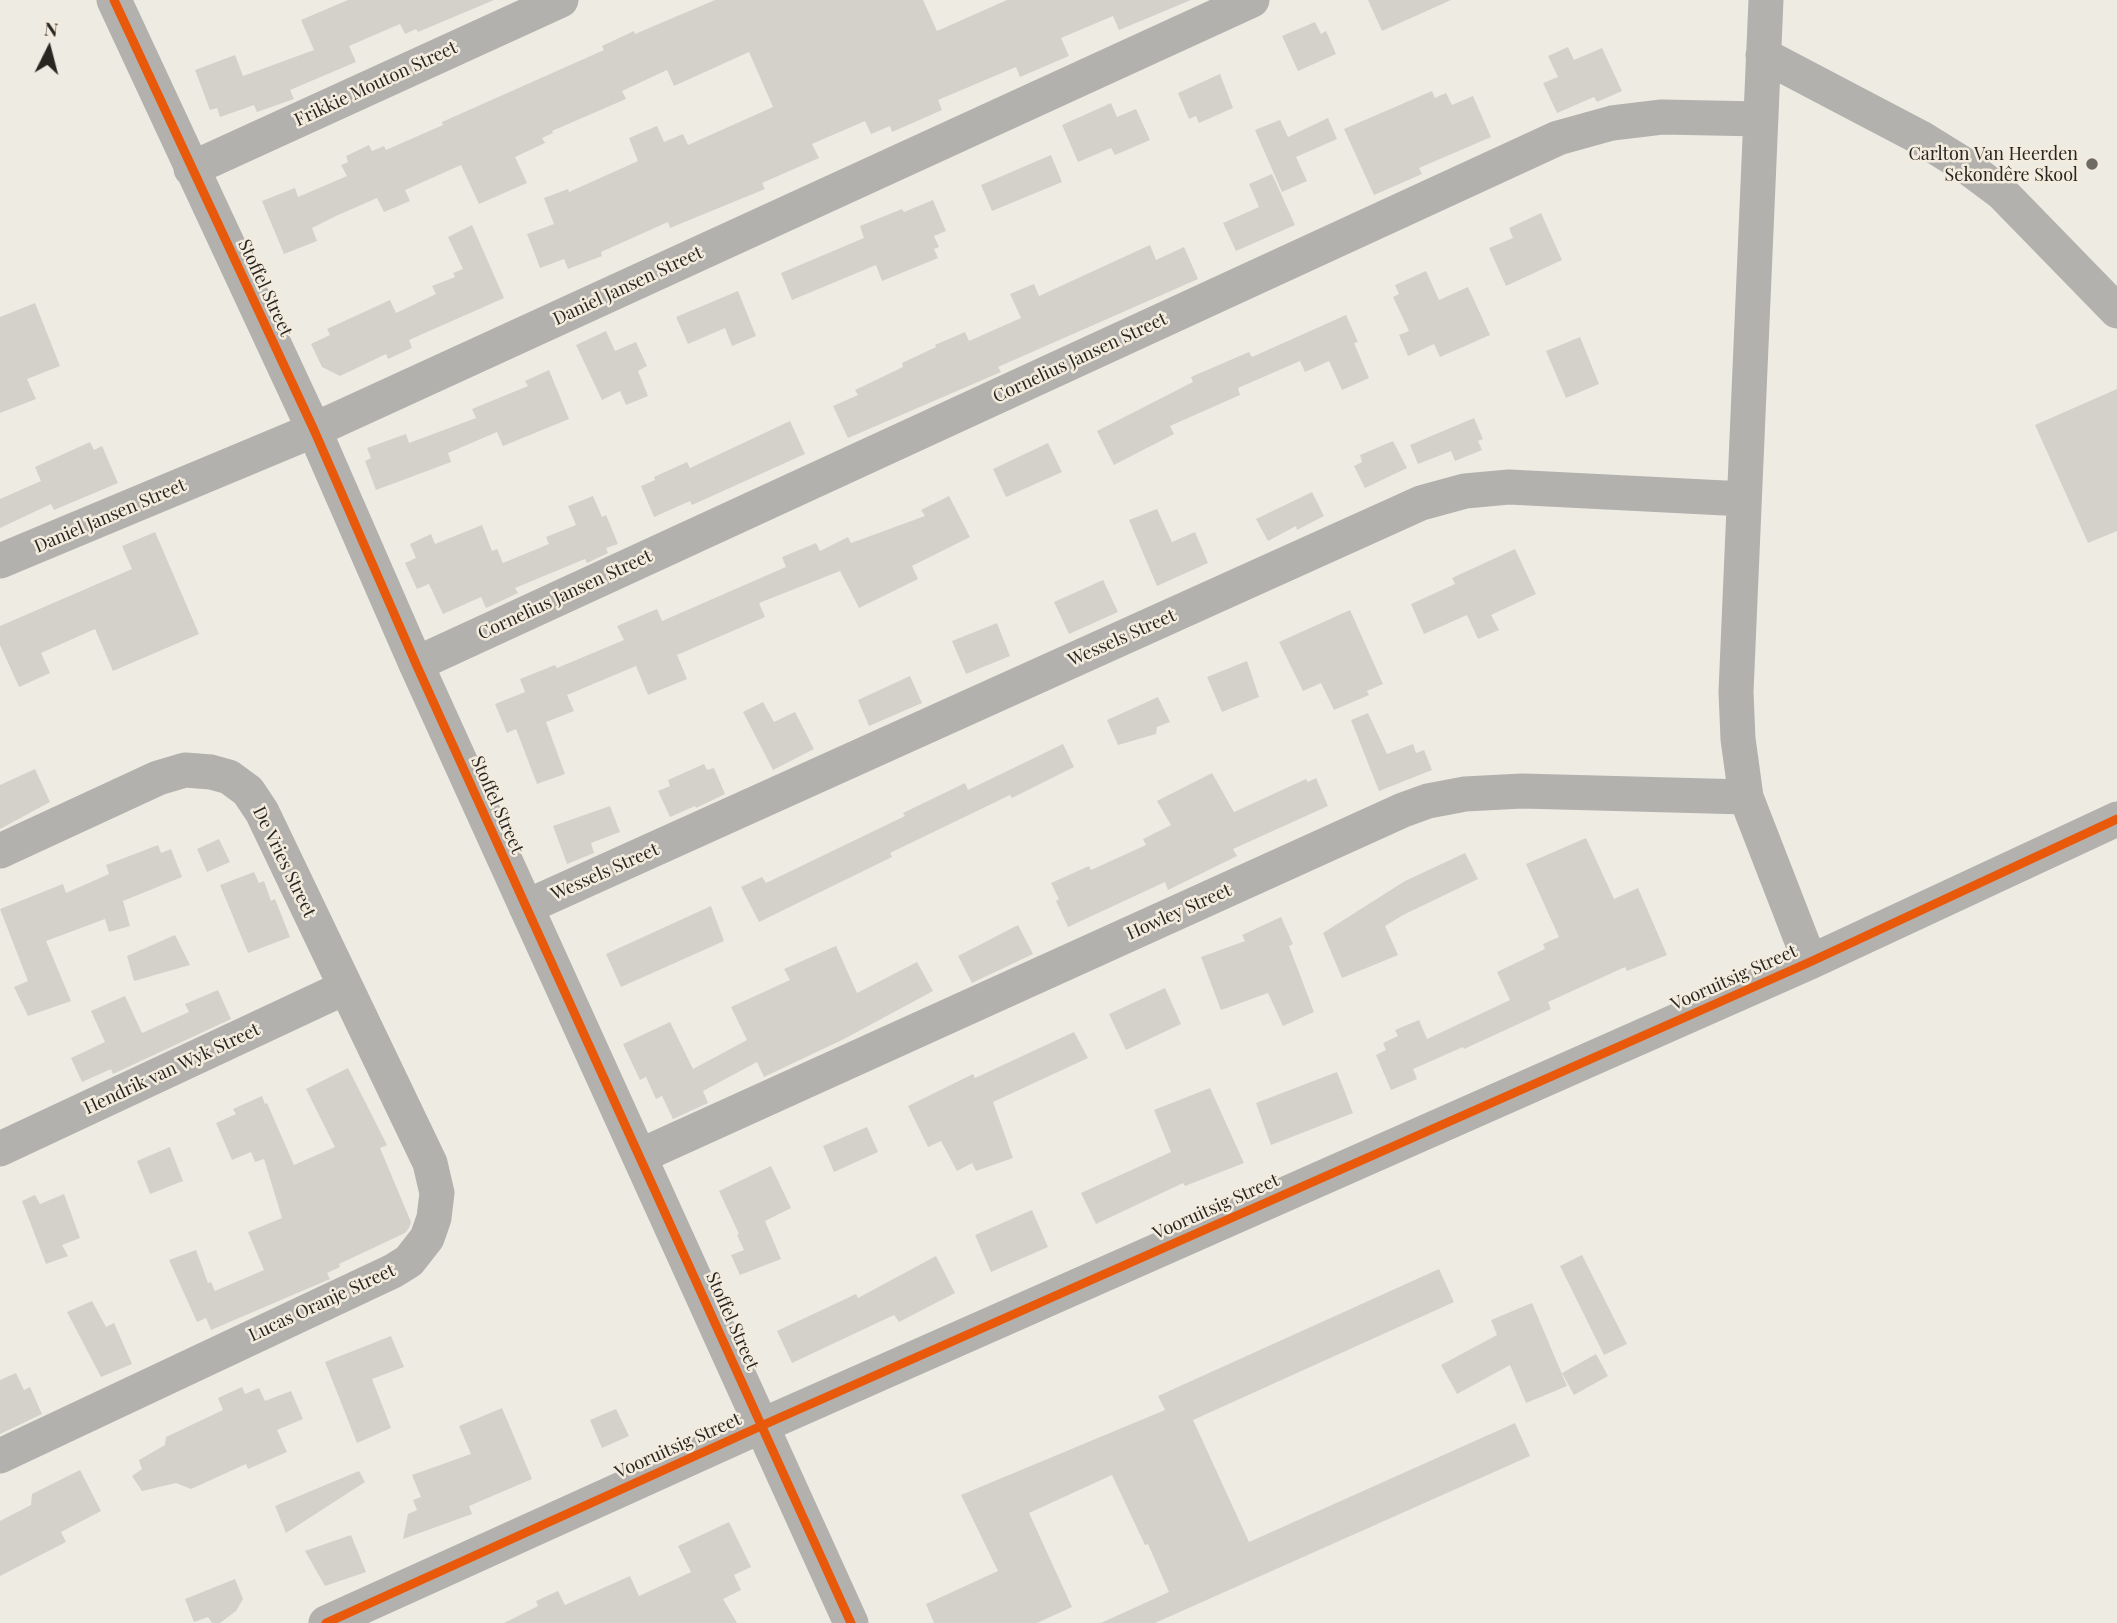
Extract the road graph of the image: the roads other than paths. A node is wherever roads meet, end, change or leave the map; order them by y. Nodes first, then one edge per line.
1 (114, 0) edge
2 (561, 0) edge
3 (1252, 0) edge
4 (1766, 0) edge
5 (1763, 55) junction
6 (1760, 119) junction
7 (191, 169) junction
8 (2117, 311) edge
9 (314, 430) junction
10 (1744, 499) junction
11 (0, 561) edge
12 (416, 664) junction
13 (1746, 797) junction
14 (2117, 819) edge
15 (0, 850) edge
16 (526, 907) junction
17 (1810, 962) junction
18 (344, 988) junction
19 (0, 1149) edge
20 (640, 1156) junction
21 (761, 1426) junction
22 (0, 1456) edge
23 (328, 1623) edge
24 (851, 1623) edge

1 - 7 street, Stoffel Street
2 - 7 street, Frikkie Mouton Street
3 - 9 street, Daniel Jansen Street
4 - 5 street
5 - 6 street
5 - 8 street
6 - 10 street
6 - 12 street, Cornelius Jansen Street
7 - 9 street, Stoffel Street
9 - 11 street, Daniel Jansen Street
9 - 12 street, Stoffel Street
10 - 13 street
10 - 16 street, Wessels Street
12 - 16 street, Stoffel Street
13 - 17 street
13 - 20 street, Howley Street
14 - 17 street, Vooruitsig Street
15 - 18 street, De Vries Street
16 - 20 street, Stoffel Street
17 - 21 street, Vooruitsig Street
18 - 19 street, Hendrik van Wyk Street
18 - 22 street, Lucas Oranje Street
20 - 21 street, Stoffel Street
21 - 23 street, Vooruitsig Street
21 - 24 street, Stoffel Street

